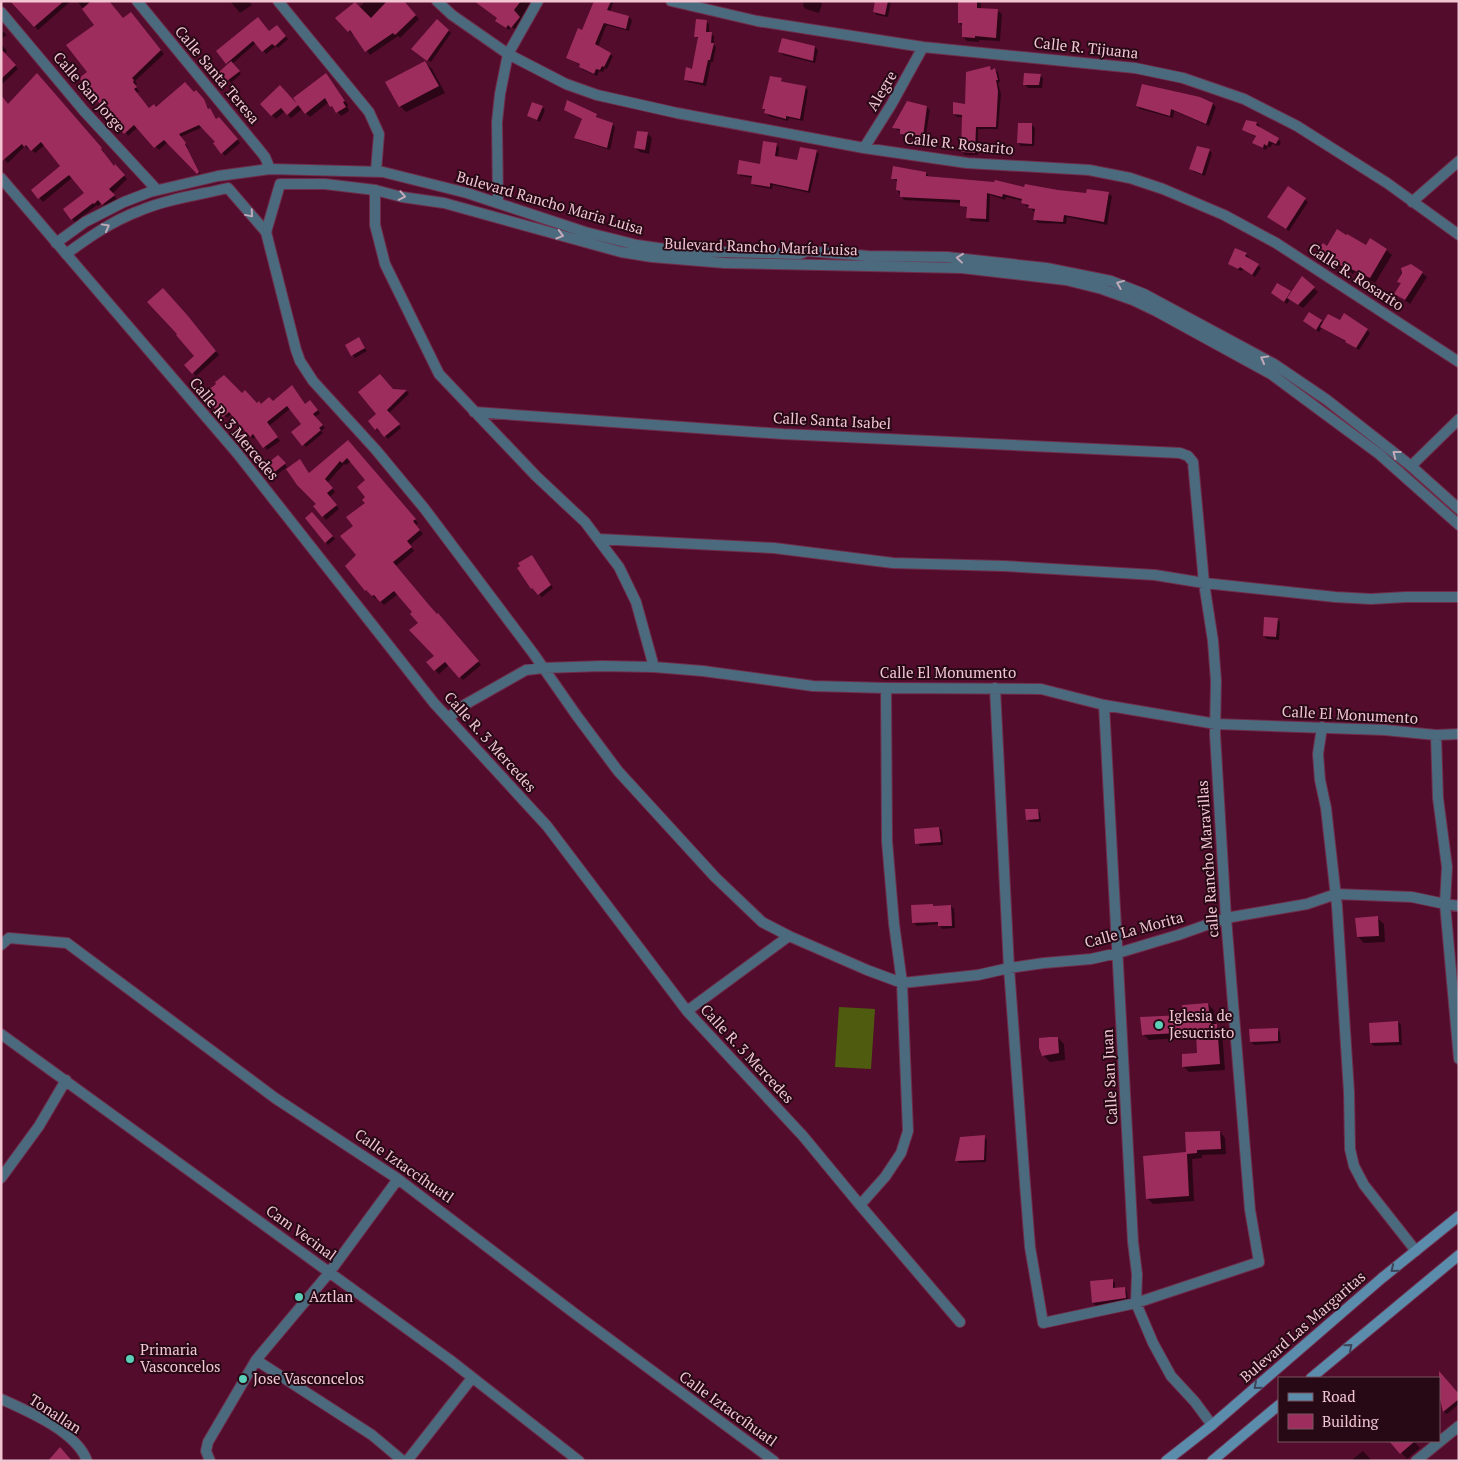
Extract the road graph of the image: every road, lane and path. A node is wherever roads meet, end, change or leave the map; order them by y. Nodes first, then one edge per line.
1 (137, 1) edge
2 (278, 1) edge
3 (437, 1) edge
4 (538, 1) edge
5 (671, 1) edge
6 (1, 12) edge
7 (923, 47) junction
8 (508, 54) junction
9 (864, 148) junction
10 (1459, 161) edge
11 (270, 169) junction
12 (376, 171) junction
13 (1, 178) edge
14 (157, 190) junction
15 (375, 190) junction
16 (1412, 202) junction
17 (498, 203) junction
18 (266, 232) junction
19 (1459, 235) edge
20 (56, 243) junction
21 (66, 254) junction
22 (1459, 362) edge
23 (474, 412) junction
24 (1459, 420) edge
25 (1188, 456) joint
26 (1411, 466) junction
27 (1459, 509) edge
28 (1459, 525) edge
29 (598, 539) junction
30 (1204, 583) junction
31 (1459, 597) edge
32 (654, 667) junction
33 (543, 668) junction
34 (886, 688) junction
35 (995, 688) junction
36 (1104, 705) junction
37 (448, 718) junction
38 (1216, 724) junction
39 (1322, 727) junction
40 (1459, 734) edge
41 (1436, 736) junction
42 (1336, 894) junction
43 (1445, 904) junction
44 (1459, 906) edge
45 (1226, 918) junction
46 (789, 936) junction
47 (1, 945) edge
48 (1118, 953) junction
49 (1009, 968) junction
50 (902, 983) junction
51 (687, 1012) junction
52 (1, 1034) edge
53 (1459, 1059) edge
54 (66, 1080) junction
55 (1, 1178) edge
56 (398, 1178) junction
57 (860, 1205) junction
58 (1459, 1216) edge
59 (1416, 1251) junction
60 (1459, 1255) edge
61 (330, 1273) junction
62 (1136, 1304) junction
63 (960, 1322) dead end
64 (256, 1360) junction
65 (1312, 1377) edge
66 (472, 1378) junction
67 (1, 1399) edge
68 (1278, 1406) edge
69 (1212, 1426) junction
70 (1459, 1426) edge
71 (1440, 1441) edge
72 (1439, 1442) edge
73 (86, 1461) edge
74 (210, 1461) edge
75 (403, 1461) edge
76 (407, 1461) edge
77 (579, 1461) edge
78 (774, 1461) edge
79 (1166, 1461) edge
80 (1212, 1461) edge
81 (1416, 1461) edge

1 - 11 street, Calle Santa Teresa
2 - 12 street
3 - 8 street, Calle R. Rosarito
4 - 8 street
5 - 7 street, Calle R. Tijuana
6 - 14 street, Calle San Jorge
7 - 9 street, Alegre
7 - 16 street, Calle R. Tijuana
8 - 9 street, Calle R. Rosarito
8 - 17 street
9 - 22 street, Calle R. Rosarito
10 - 16 street
11 - 12 street, Bulevard Rancho Maria Luisa
11 - 14 street, Bulevard Rancho Maria Luisa
12 - 17 street, Bulevard Rancho Maria Luisa
13 - 20 street, Calle R. 3 Mercedes
14 - 20 street, Bulevard Rancho Maria Luisa
15 - 18 street, Bulevard Rancho María Luisa
15 - 23 street
15 -> 28 street, Bulevard Rancho María Luisa
16 - 19 street, Calle R. Tijuana
26 -> 17 street, Bulevard Rancho Maria Luisa
21 -> 18 street
18 - 33 street
20 - 21 street, Calle R. 3 Mercedes
21 - 37 street, Calle R. 3 Mercedes
23 - 25 street, Calle Santa Isabel
23 - 29 street
24 - 26 street
25 - 30 street, calle Rancho Maravillas
26 - 27 street, Bulevard Rancho Maria Luisa
29 - 30 street
29 - 32 street
30 - 31 street
30 - 38 street, calle Rancho Maravillas
32 - 33 street, Calle El Monumento
32 - 34 street, Calle El Monumento
33 - 37 street, Calle El Monumento
33 - 46 street
34 - 35 street, Calle El Monumento
34 - 50 street
35 - 36 street, Calle El Monumento
35 - 49 street
36 - 38 street, Calle El Monumento
36 - 48 street, Calle San Juan
37 - 51 street, Calle R. 3 Mercedes
38 - 39 street, Calle El Monumento
38 - 45 street, calle Rancho Maravillas
39 - 41 street, Calle El Monumento
39 - 42 street
40 - 41 street, Calle El Monumento
41 - 43 street
42 - 43 street, Calle La Morita
42 - 45 street, Calle La Morita
42 - 59 street
43 - 44 street, Calle La Morita
43 - 53 street
45 - 48 street, Calle La Morita
45 - 62 street, calle Rancho Maravillas
46 - 50 street
46 - 51 street
47 - 56 street, Calle Iztaccíhuatl
48 - 49 street, Calle La Morita
48 - 62 street, Calle San Juan
49 - 50 street, Calle La Morita
49 - 62 street
50 - 57 street
51 - 57 street, Calle R. 3 Mercedes
52 - 54 street, Cam Vecinal
54 - 55 street
54 - 61 street, Cam Vecinal
56 - 61 street
56 - 78 street, Calle Iztaccíhuatl
57 - 63 street, Calle R. 3 Mercedes
58 - 59 main road, Bulevard Las Margaritas
59 -> 69 main road, Bulevard Las Margaritas
65 -> 60 main road
61 - 64 street
61 - 66 street, Cam Vecinal
62 - 69 street, Calle San Juan
64 - 74 street
64 - 75 street
66 - 76 street
66 - 77 street, Cam Vecinal
67 - 73 street, Tonallan
68 - 80 main road
69 - 79 main road, Bulevard Las Margaritas
70 - 71 street
72 - 81 street

